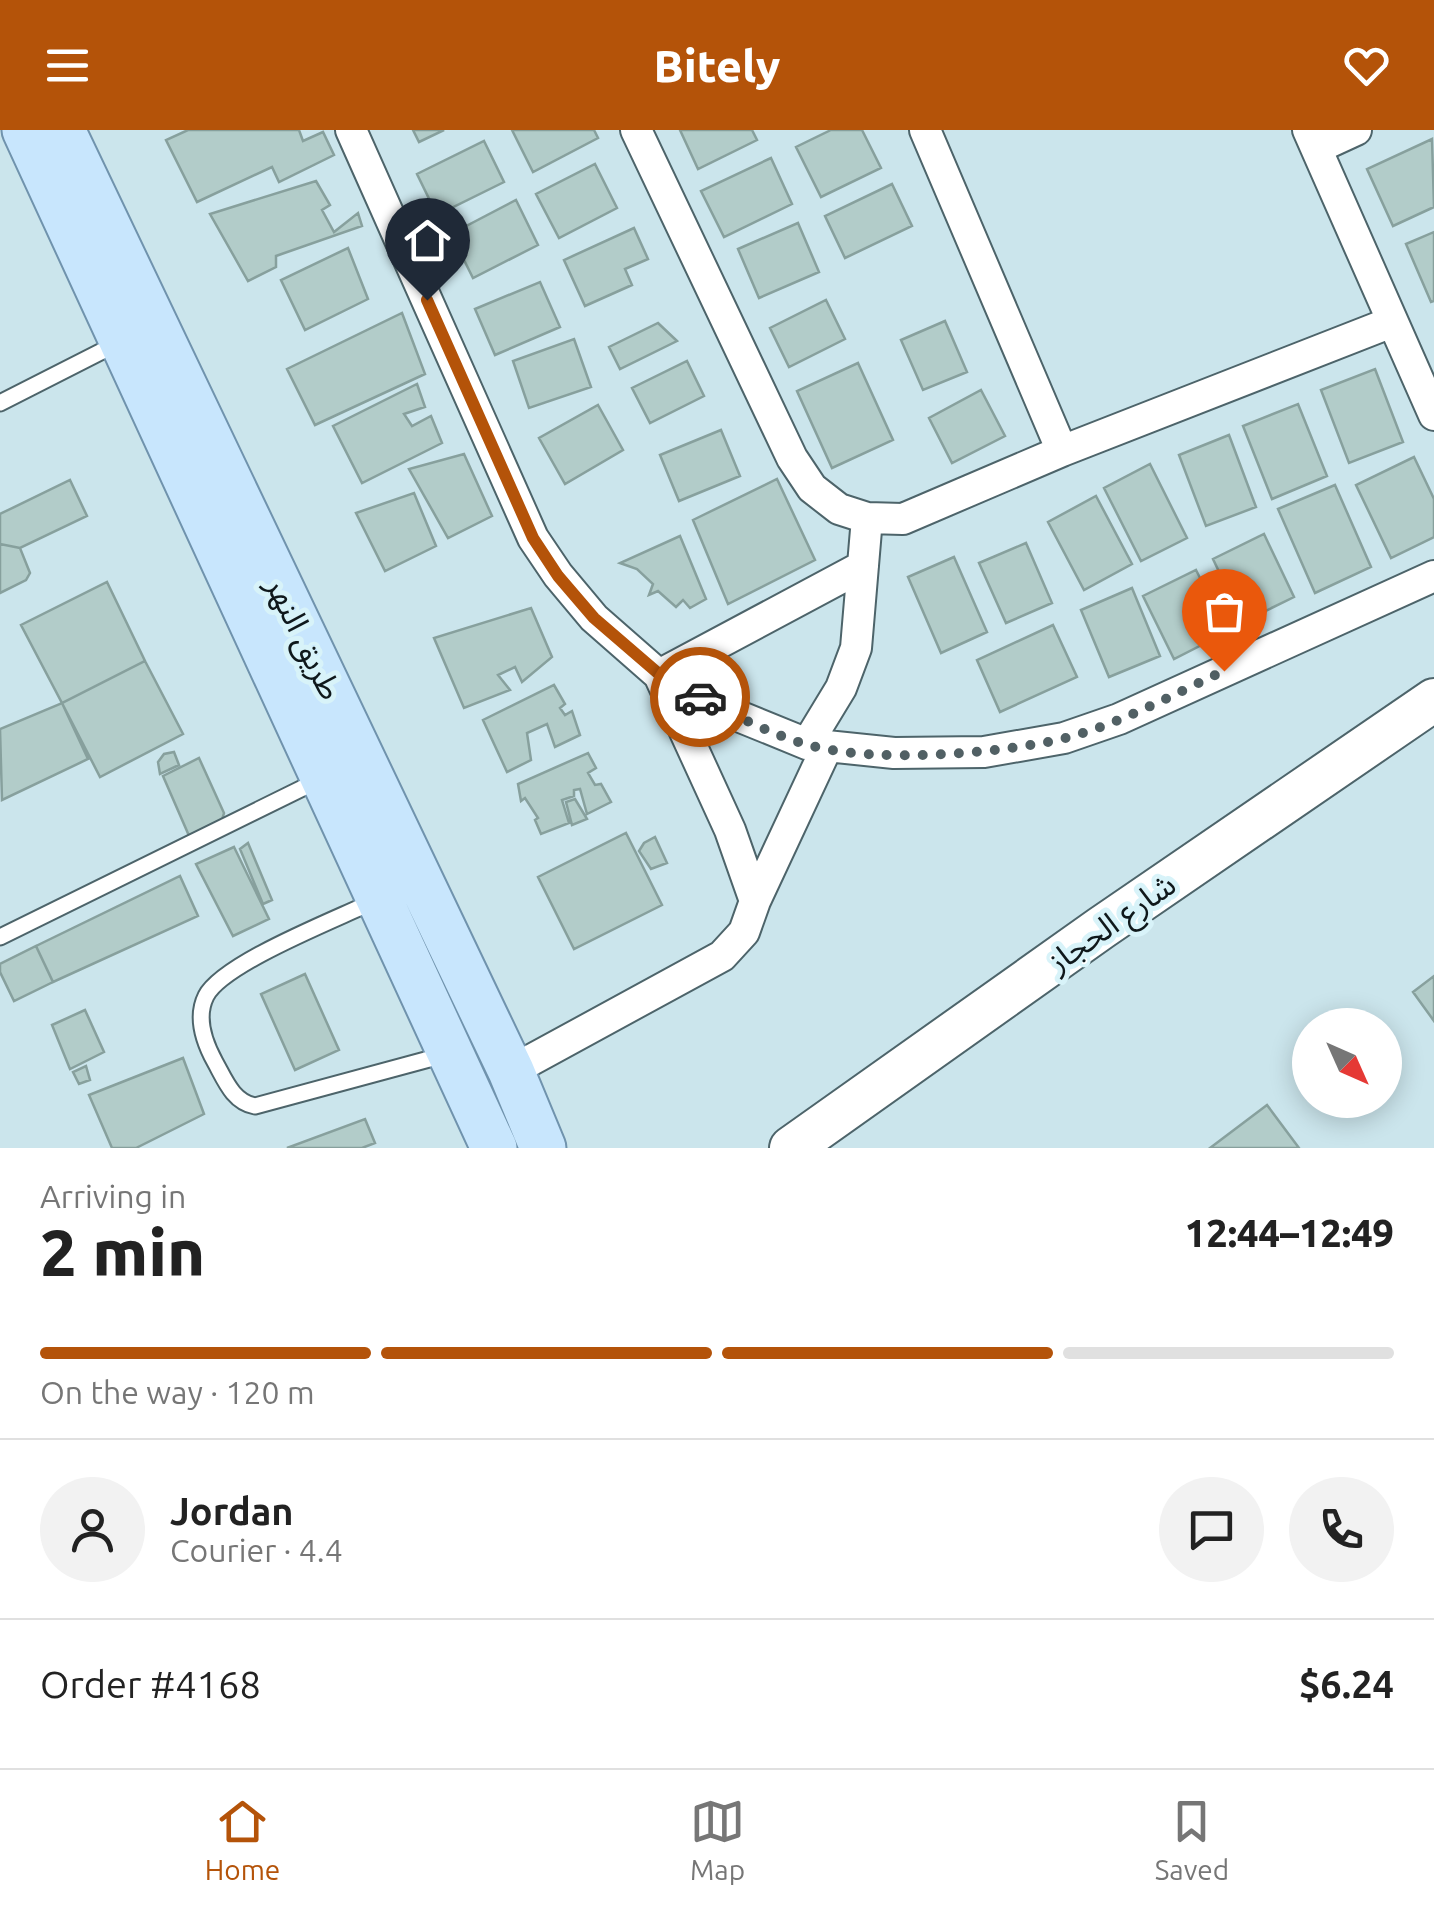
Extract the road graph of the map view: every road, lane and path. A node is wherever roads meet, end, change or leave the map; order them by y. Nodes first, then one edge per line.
1 (24, 130) edge
2 (62, 130) edge
3 (351, 130) edge
4 (636, 130) edge
5 (925, 130) edge
6 (1356, 130) edge
7 (1312, 139) edge
8 (1392, 322) junction
9 (121, 341) junction
10 (0, 402) edge
11 (1434, 415) edge
12 (1062, 451) junction
13 (867, 518) junction
14 (863, 566) junction
15 (1434, 576) edge
16 (659, 674) junction
17 (1434, 700) edge
18 (817, 747) junction
19 (321, 779) junction
20 (376, 900) junction
21 (755, 901) junction
22 (0, 937) edge
23 (448, 1054) junction
24 (512, 1071) junction
25 (494, 1148) edge
26 (543, 1148) edge
27 (790, 1148) edge

1 - 9 main road, طريق النهر
2 - 24 main road, طريق النهر
3 - 16 street
4 - 13 street
5 - 12 street
6 - 7 street
7 - 8 street
8 - 11 street
8 - 12 street
9 - 10 lane
9 - 19 main road, طريق النهر
12 - 13 street
13 - 14 street
14 - 16 street
14 - 18 street
15 - 18 street
16 - 18 street
16 - 21 street
17 - 27 main road, شارع الحجاز
18 - 21 street
19 - 20 main road, طريق النهر
19 - 22 lane
20 - 23 main road, طريق النهر
20 - 23 lane
21 - 24 street
23 - 25 main road, طريق النهر
24 - 26 main road, طريق النهر

